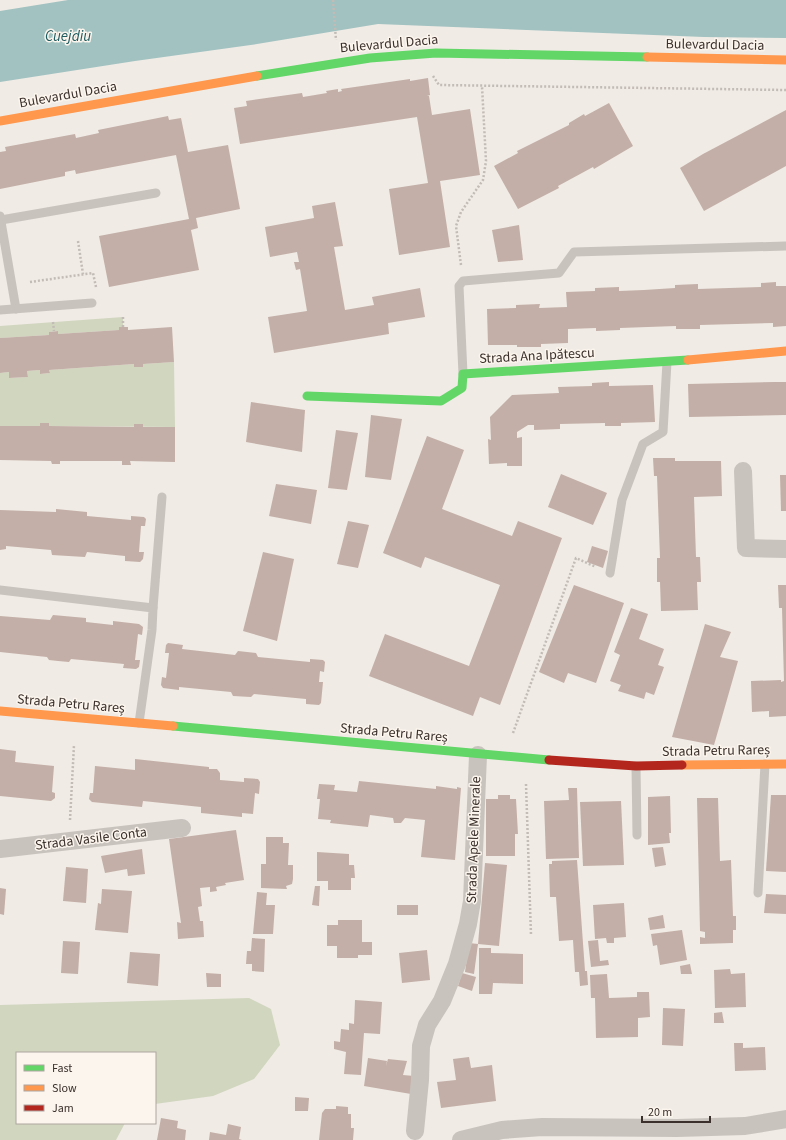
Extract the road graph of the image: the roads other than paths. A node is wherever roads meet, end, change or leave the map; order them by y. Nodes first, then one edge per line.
1 (786, 60) edge
2 (0, 121) edge
3 (156, 193) dead end
4 (0, 218) edge
5 (786, 246) edge
6 (92, 303) dead end
7 (16, 309) junction
8 (0, 310) edge
9 (786, 351) edge
10 (667, 362) junction
11 (463, 374) junction
12 (307, 396) dead end
13 (743, 472) dead end
14 (162, 497) dead end
15 (786, 549) edge
16 (610, 573) road end
17 (0, 590) edge
18 (153, 608) junction
19 (0, 711) edge
20 (139, 725) junction
21 (478, 755) junction
22 (765, 764) junction
23 (786, 764) edge
24 (636, 766) junction
25 (182, 828) dead end
26 (637, 835) dead end
27 (0, 849) edge
28 (758, 893) dead end
29 (786, 1119) edge
30 (415, 1131) dead end
31 (461, 1140) edge

1 - 2 main road, Bulevardul Dacia
3 - 4 lane
4 - 7 lane
5 - 11 lane
6 - 7 lane
7 - 8 lane
9 - 10 main road, Strada Ana Ipătescu
10 - 11 main road, Strada Ana Ipătescu
10 - 16 lane
11 - 12 main road, Strada Ana Ipătescu
13 - 15 street
14 - 18 lane
17 - 18 lane
18 - 20 lane
19 - 20 main road, Strada Petru Rareș
20 - 21 main road, Strada Petru Rareș
21 - 24 main road, Strada Petru Rareș
21 - 30 street, Strada Apele Minerale
22 - 23 main road, Strada Petru Rareș
22 - 24 main road, Strada Petru Rareș
22 - 28 lane
24 - 26 lane
25 - 27 street, Strada Vasile Conta
29 - 31 street

